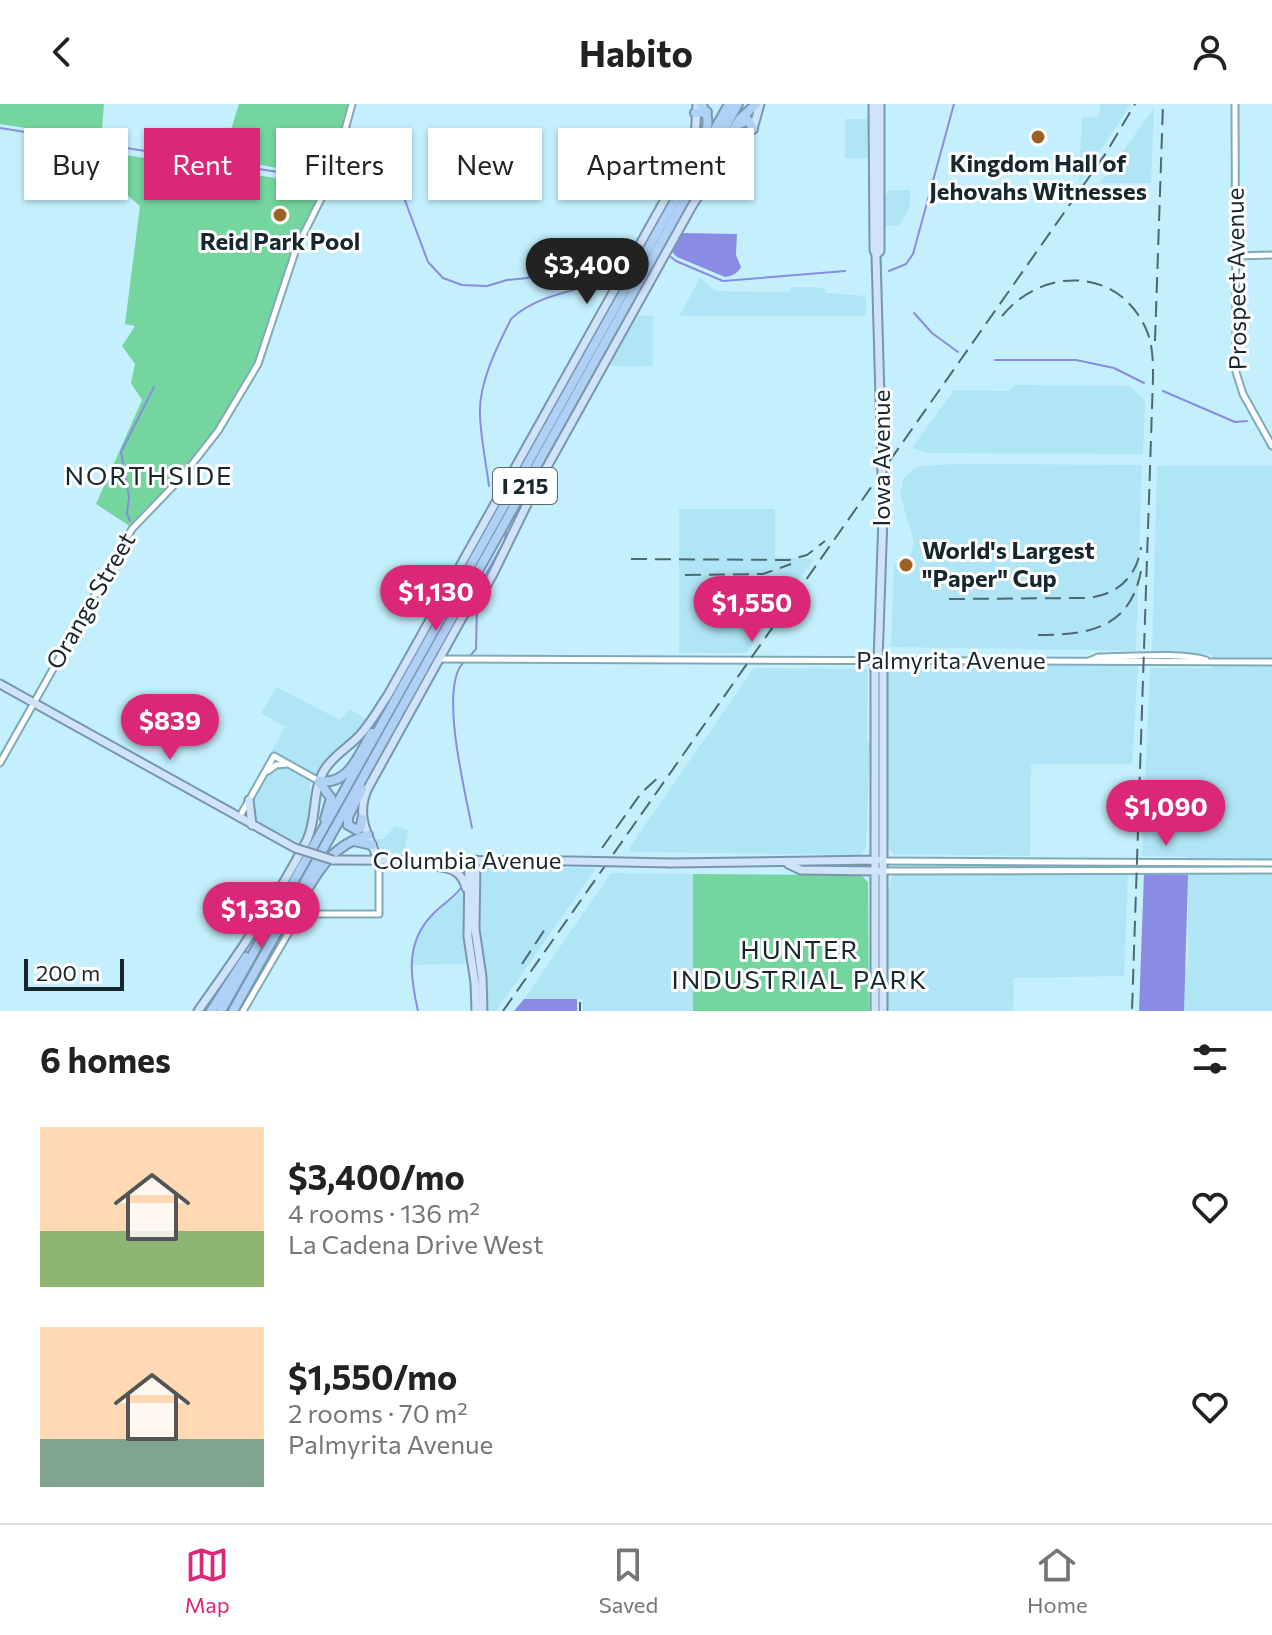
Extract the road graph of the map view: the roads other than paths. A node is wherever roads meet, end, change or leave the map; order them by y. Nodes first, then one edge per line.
1 (352, 104) edge
2 (729, 104) edge
3 (738, 104) edge
4 (758, 104) edge
5 (873, 104) edge
6 (880, 104) edge
7 (1235, 104) edge
8 (700, 108) edge
9 (735, 128) edge
10 (737, 128) edge
11 (753, 128) edge
12 (753, 128) edge
13 (690, 200) edge
14 (697, 200) edge
15 (670, 216) junction
16 (876, 255) junction
17 (1272, 255) edge
18 (1235, 256) junction
19 (1272, 446) edge
20 (440, 659) junction
21 (878, 661) junction
22 (1272, 662) edge
23 (408, 677) junction
24 (0, 684) edge
25 (33, 702) junction
26 (376, 754) junction
27 (0, 763) edge
28 (287, 764) junction
29 (264, 774) junction
30 (319, 781) junction
31 (249, 800) junction
32 (239, 818) junction
33 (362, 819) junction
34 (252, 825) junction
35 (348, 825) junction
36 (367, 834) junction
37 (349, 841) junction
38 (372, 845) junction
39 (472, 860) junction
40 (874, 860) junction
41 (379, 861) junction
42 (412, 861) junction
43 (971, 861) junction
44 (990, 861) junction
45 (786, 863) junction
46 (1272, 863) edge
47 (884, 866) junction
48 (1076, 866) junction
49 (1231, 866) junction
50 (301, 869) junction
51 (990, 869) junction
52 (971, 870) junction
53 (1272, 870) edge
54 (874, 871) junction
55 (288, 893) junction
56 (468, 910) junction
57 (274, 938) junction
58 (222, 1010) edge
59 (198, 1011) edge
60 (211, 1011) edge
61 (233, 1011) edge
62 (243, 1011) edge
63 (476, 1011) edge
64 (483, 1011) edge
65 (875, 1011) edge
66 (883, 1011) edge

1 - 25 street, Orange Street
2 - 15 highway, I 215
3 - 15 highway, I 215
4 - 9 highway
4 - 11 main road
5 - 16 main road, Iowa Avenue
6 - 16 main road, Iowa Avenue
7 - 18 street, Prospect Avenue
8 - 15 highway
8 - 30 main road
10 - 12 highway
13 - 15 highway
14 - 20 main road
15 - 23 highway, I 215
15 - 26 highway, I 215
16 - 21 main road, Iowa Avenue, bridge
17 - 18 street
18 - 19 street, Prospect Avenue
20 - 21 street, Palmyrita Avenue
20 - 33 main road
21 - 22 street, Palmyrita Avenue
21 - 40 main road, Iowa Avenue
21 - 47 main road, Iowa Avenue
23 - 30 highway
23 - 50 highway, I 215
24 - 25 main road, Columbia Avenue
25 - 27 street, Orange Street
25 - 32 main road, Columbia Avenue
26 - 35 highway
26 - 57 highway, I 215
28 - 29 street
28 - 29 street
28 - 30 street
29 - 31 street
30 - 50 highway
30 - 59 main road
31 - 32 street
31 - 34 main road
32 - 34 main road, Columbia Avenue
33 - 35 highway
33 - 36 main road
34 - 41 main road, Columbia Avenue, bridge
35 - 36 highway
36 - 37 highway
36 - 38 main road
37 - 38 highway
37 - 57 highway
38 - 41 main road
39 - 42 main road, Columbia Avenue
39 - 45 main road, Columbia Avenue, bridge
39 - 56 main road
39 - 64 main road
40 - 45 main road, Columbia Avenue
40 - 47 main road, Columbia Avenue
40 - 54 main road, Iowa Avenue
41 - 42 main road, Columbia Avenue
41 - 62 street
42 - 56 main road
43 - 44 street, Columbia Avenue
43 - 47 street, Columbia Avenue
43 - 52 street
44 - 48 street, Columbia Avenue
44 - 51 street
45 - 54 main road, Columbia Avenue
46 - 49 street, Columbia Avenue
47 - 52 street, Columbia Avenue
47 - 54 main road, Columbia Avenue
47 - 66 main road, Iowa Avenue
48 - 49 street, Columbia Avenue
48 - 51 street, Columbia Avenue
49 - 53 street, Columbia Avenue
50 - 55 highway, I 215
51 - 52 street, Columbia Avenue
54 - 65 main road, Iowa Avenue
55 - 58 highway
55 - 60 highway, I 215
56 - 63 main road
57 - 61 highway, I 215

